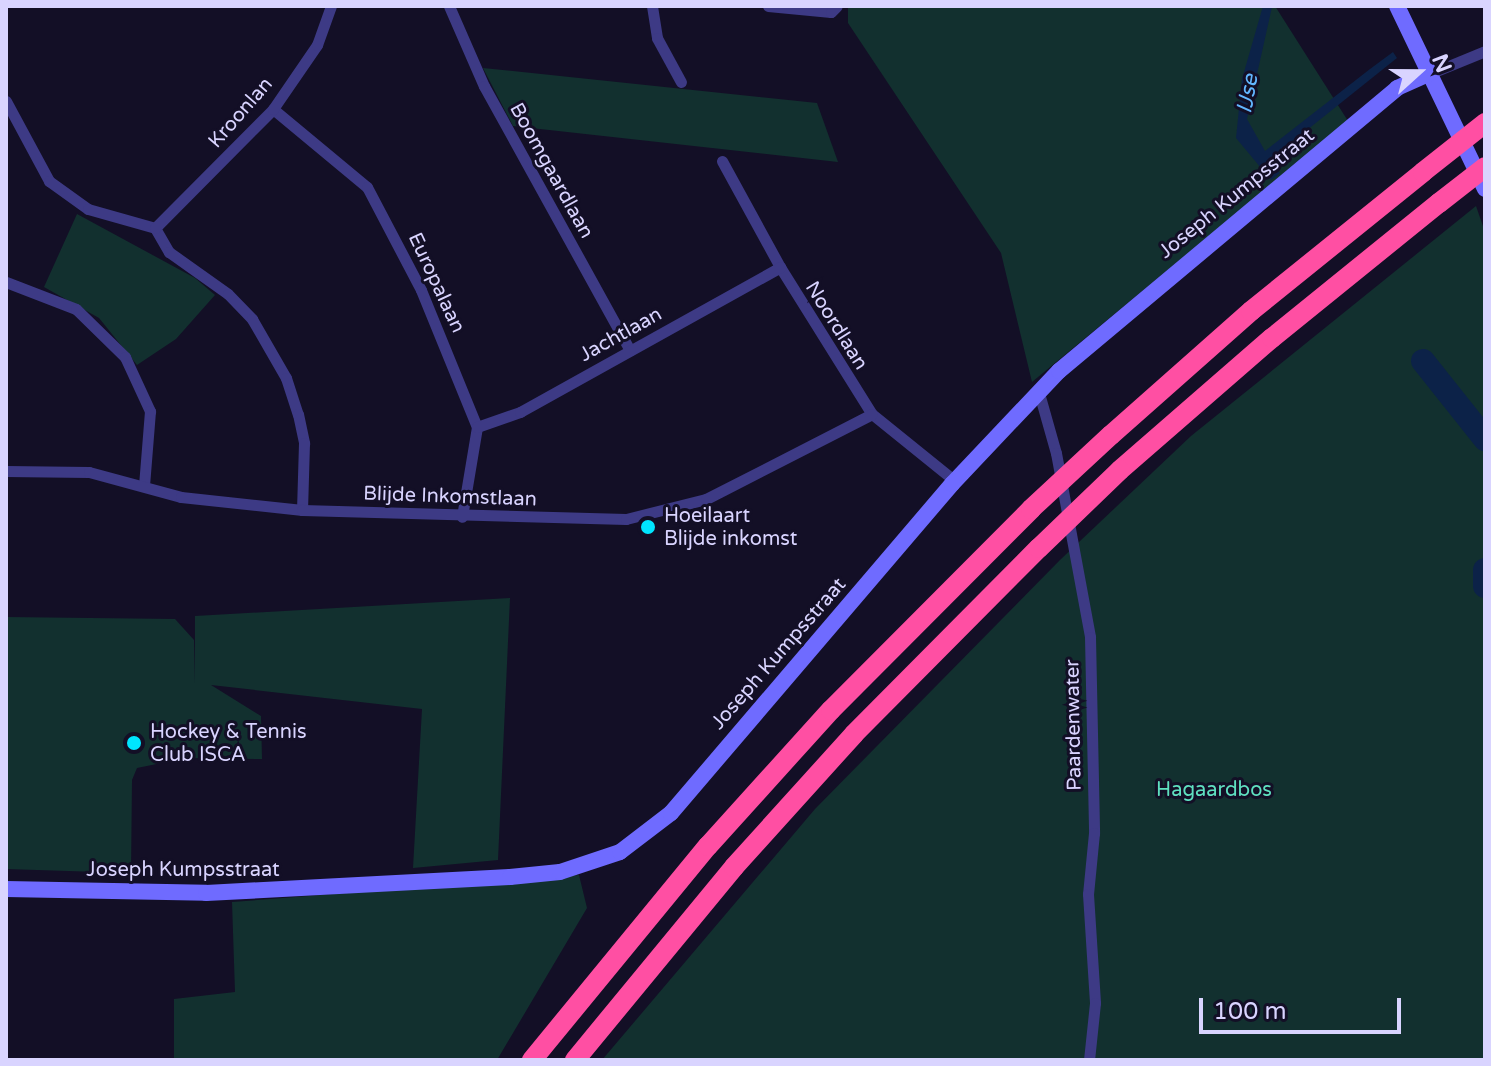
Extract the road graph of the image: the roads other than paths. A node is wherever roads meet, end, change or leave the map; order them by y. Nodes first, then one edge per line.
1 (331, 6) edge
2 (449, 6) edge
3 (652, 6) edge
4 (768, 6) edge
5 (777, 6) edge
6 (837, 6) edge
7 (1397, 6) edge
8 (1485, 51) edge
9 (1429, 74) junction
10 (681, 82) dead end
11 (6, 101) edge
12 (273, 109) junction
13 (1485, 123) edge
14 (722, 161) dead end
15 (1485, 167) edge
16 (1485, 189) edge
17 (155, 228) junction
18 (780, 267) junction
19 (6, 282) edge
20 (630, 350) junction
21 (1039, 393) junction
22 (872, 414) junction
23 (477, 427) junction
24 (6, 471) edge
25 (955, 481) junction
26 (144, 486) junction
27 (302, 510) junction
28 (462, 517) junction
29 (6, 889) edge
30 (532, 1060) edge
31 (575, 1060) edge
32 (1089, 1060) edge

1 - 12 street, Kroonlan
2 - 20 street, Boomgaardlaan
3 - 10 street
4 - 5 street
5 - 6 street
7 - 9 street
8 - 9 street
9 - 16 street
9 - 21 street, Joseph Kumpsstraat
11 - 17 street
12 - 17 street, Kroonlan
12 - 23 street, Europalaan
13 - 30 highway, bridge
14 - 18 street, Noordlaan
15 - 31 highway, bridge
17 - 27 street
18 - 20 street, Jachtlaan
18 - 22 street, Noordlaan
19 - 26 street
20 - 23 street, Jachtlaan
21 - 25 street, Joseph Kumpsstraat
21 - 32 street, Paardenwater
22 - 25 street, Noordlaan
22 - 28 street, Blijde Inkomstlaan
23 - 28 street
24 - 26 street, Blijde Inkomstlaan
25 - 29 street, Joseph Kumpsstraat
26 - 27 street, Blijde Inkomstlaan
27 - 28 street, Blijde Inkomstlaan

